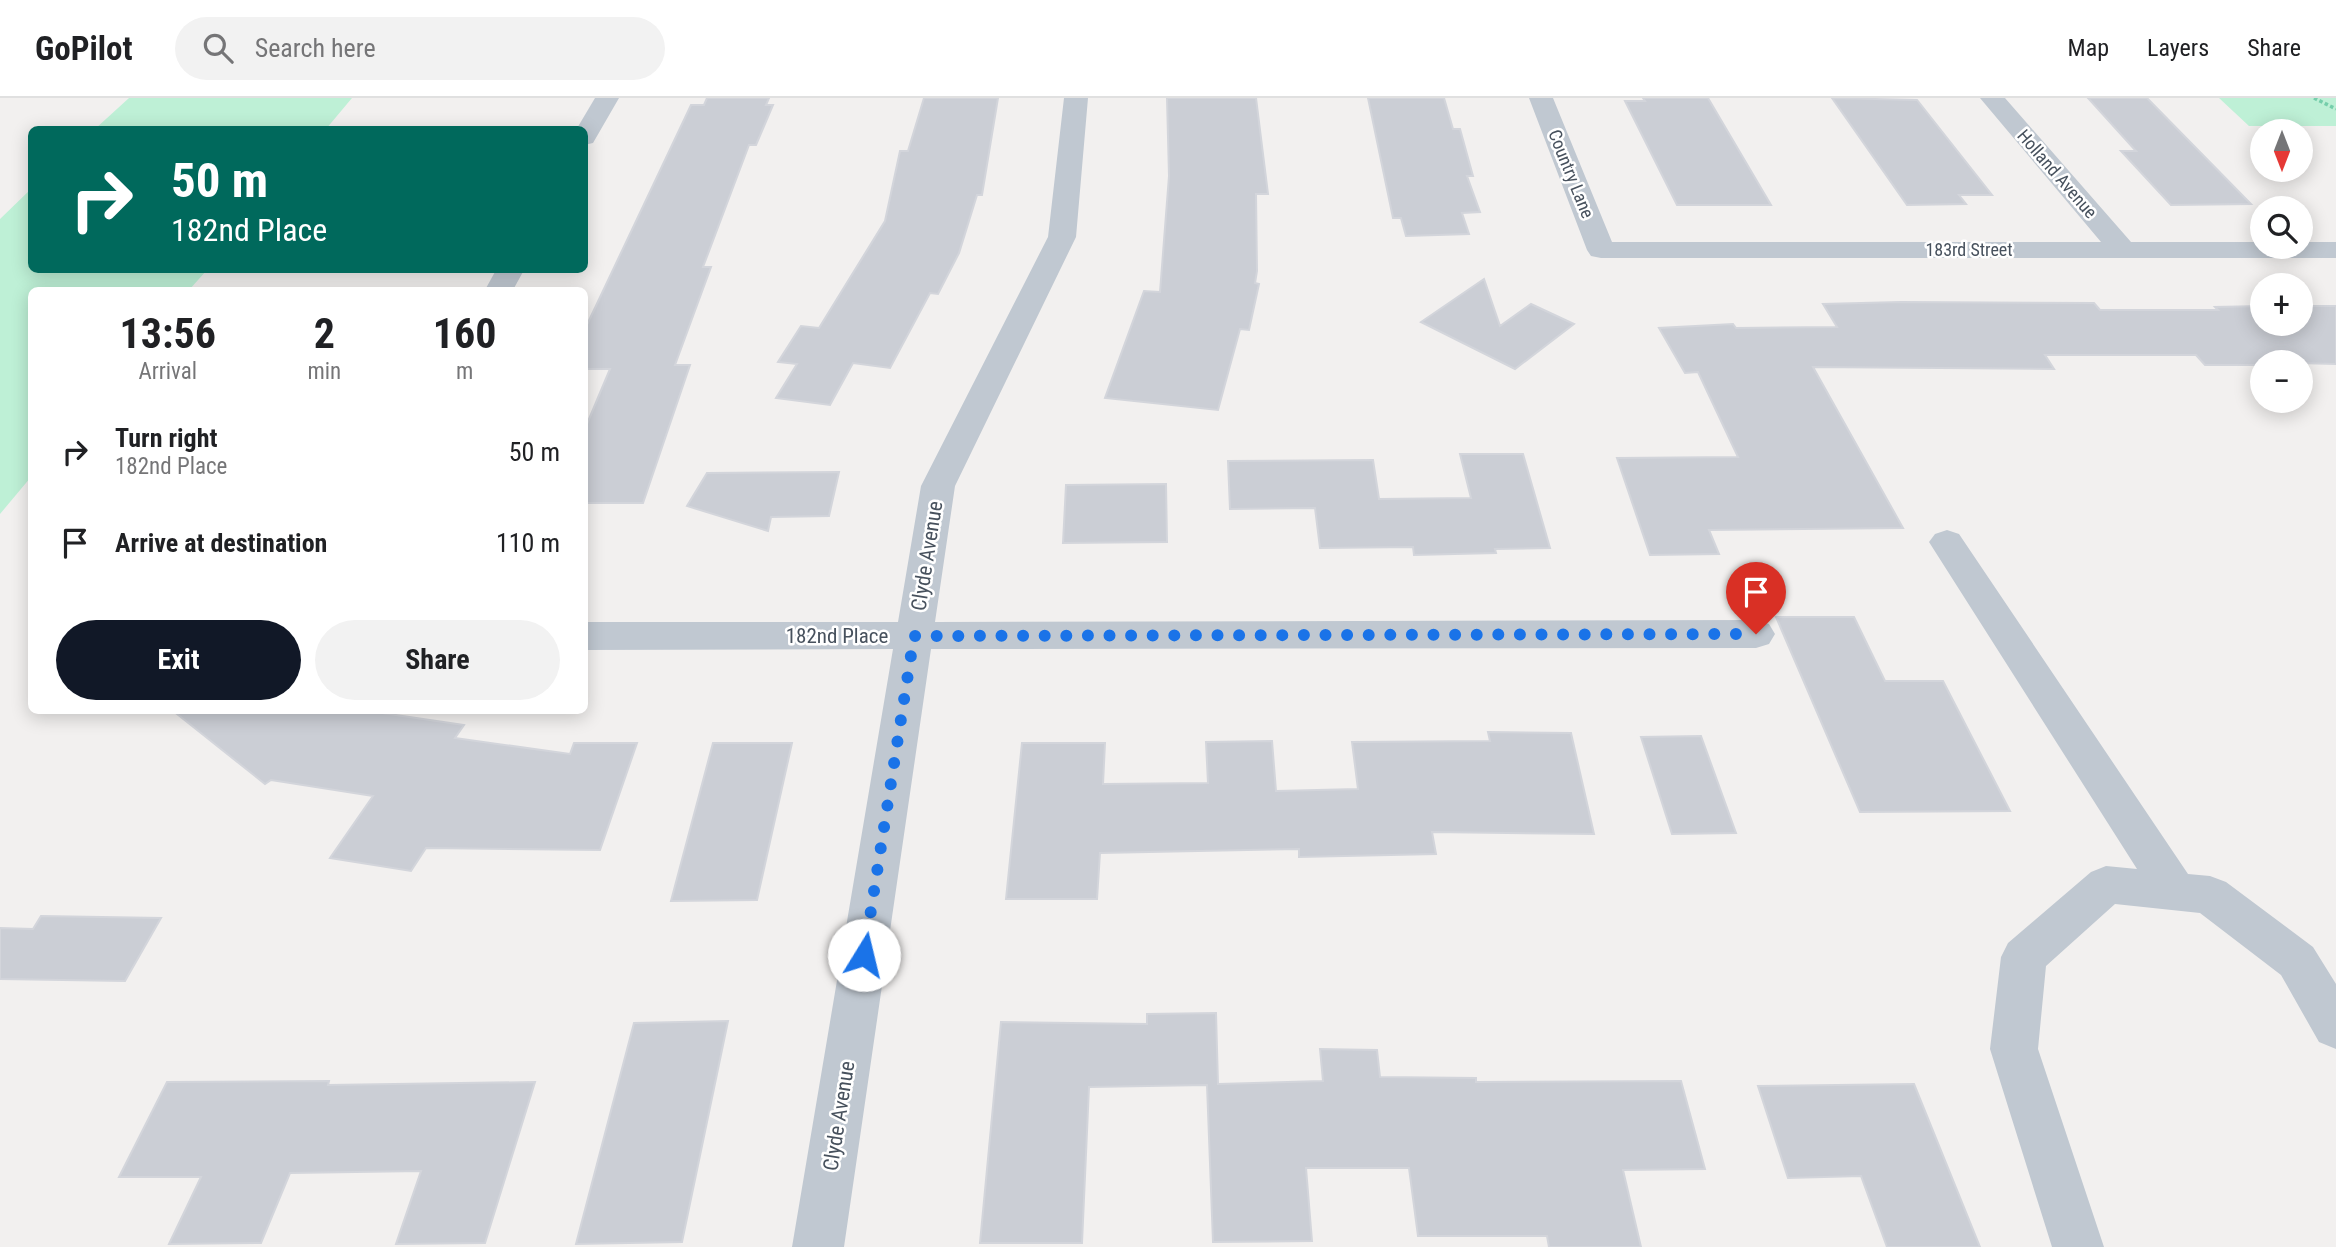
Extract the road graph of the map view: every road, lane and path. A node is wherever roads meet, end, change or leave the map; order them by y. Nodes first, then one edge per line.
1 (607, 98) edge
2 (1076, 98) edge
3 (1541, 98) edge
4 (1992, 98) edge
5 (2314, 98) edge
6 (2336, 109) edge
7 (588, 131) edge
8 (1601, 250) joint
9 (2123, 250) junction
10 (2336, 250) edge
11 (1947, 542) dead end
12 (1756, 634) dead end
13 (588, 636) edge
14 (914, 636) junction
15 (2175, 891) junction
16 (2336, 1027) edge
17 (818, 1247) edge
18 (2078, 1247) edge

1 - 7 street
2 - 14 street, Clyde Avenue
3 - 8 street, Country Lane
4 - 9 street, Holland Avenue
5 - 6 path
8 - 9 street, 183rd Street
9 - 10 street, 183rd Street
11 - 15 street
12 - 14 street, 182nd Place
13 - 14 street, 182nd Place
14 - 17 street, Clyde Avenue
15 - 16 street
15 - 18 street

